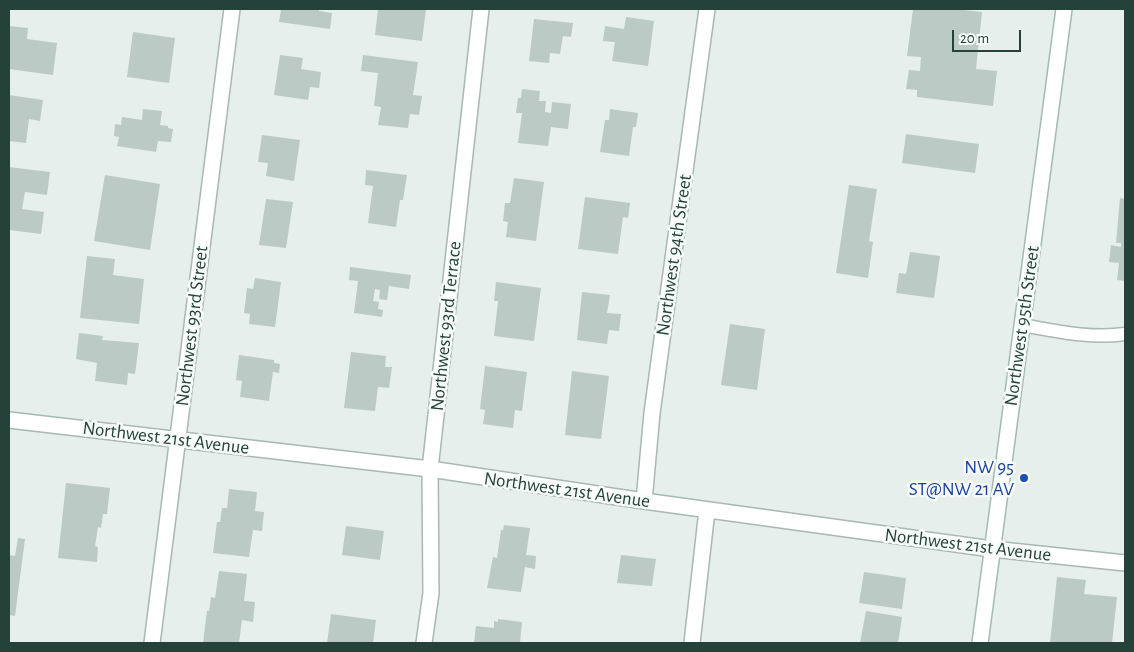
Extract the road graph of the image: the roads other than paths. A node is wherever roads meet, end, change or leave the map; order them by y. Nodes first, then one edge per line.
1 (232, 9) edge
2 (481, 9) edge
3 (707, 9) edge
4 (1064, 9) edge
5 (1022, 325) junction
6 (1125, 334) edge
7 (9, 420) edge
8 (177, 440) junction
9 (430, 469) junction
10 (644, 501) junction
11 (707, 510) junction
12 (992, 549) junction
13 (1125, 563) edge
14 (152, 643) edge
15 (424, 643) edge
16 (692, 643) edge
17 (980, 643) edge

1 - 8 street, Northwest 93rd Street
2 - 9 street, Northwest 93rd Terrace
3 - 10 street, Northwest 94th Street
4 - 5 street, Northwest 95th Street
5 - 6 lane
5 - 12 street, Northwest 95th Street
7 - 8 street, Northwest 21st Avenue
8 - 9 street, Northwest 21st Avenue
8 - 14 street, Northwest 93rd Street
9 - 10 street, Northwest 21st Avenue
9 - 15 street, Northwest 93rd Terrace
10 - 11 street, Northwest 21st Avenue
11 - 12 street, Northwest 21st Avenue
11 - 16 street
12 - 13 street, Northwest 21st Avenue
12 - 17 street, Northwest 95th Street

